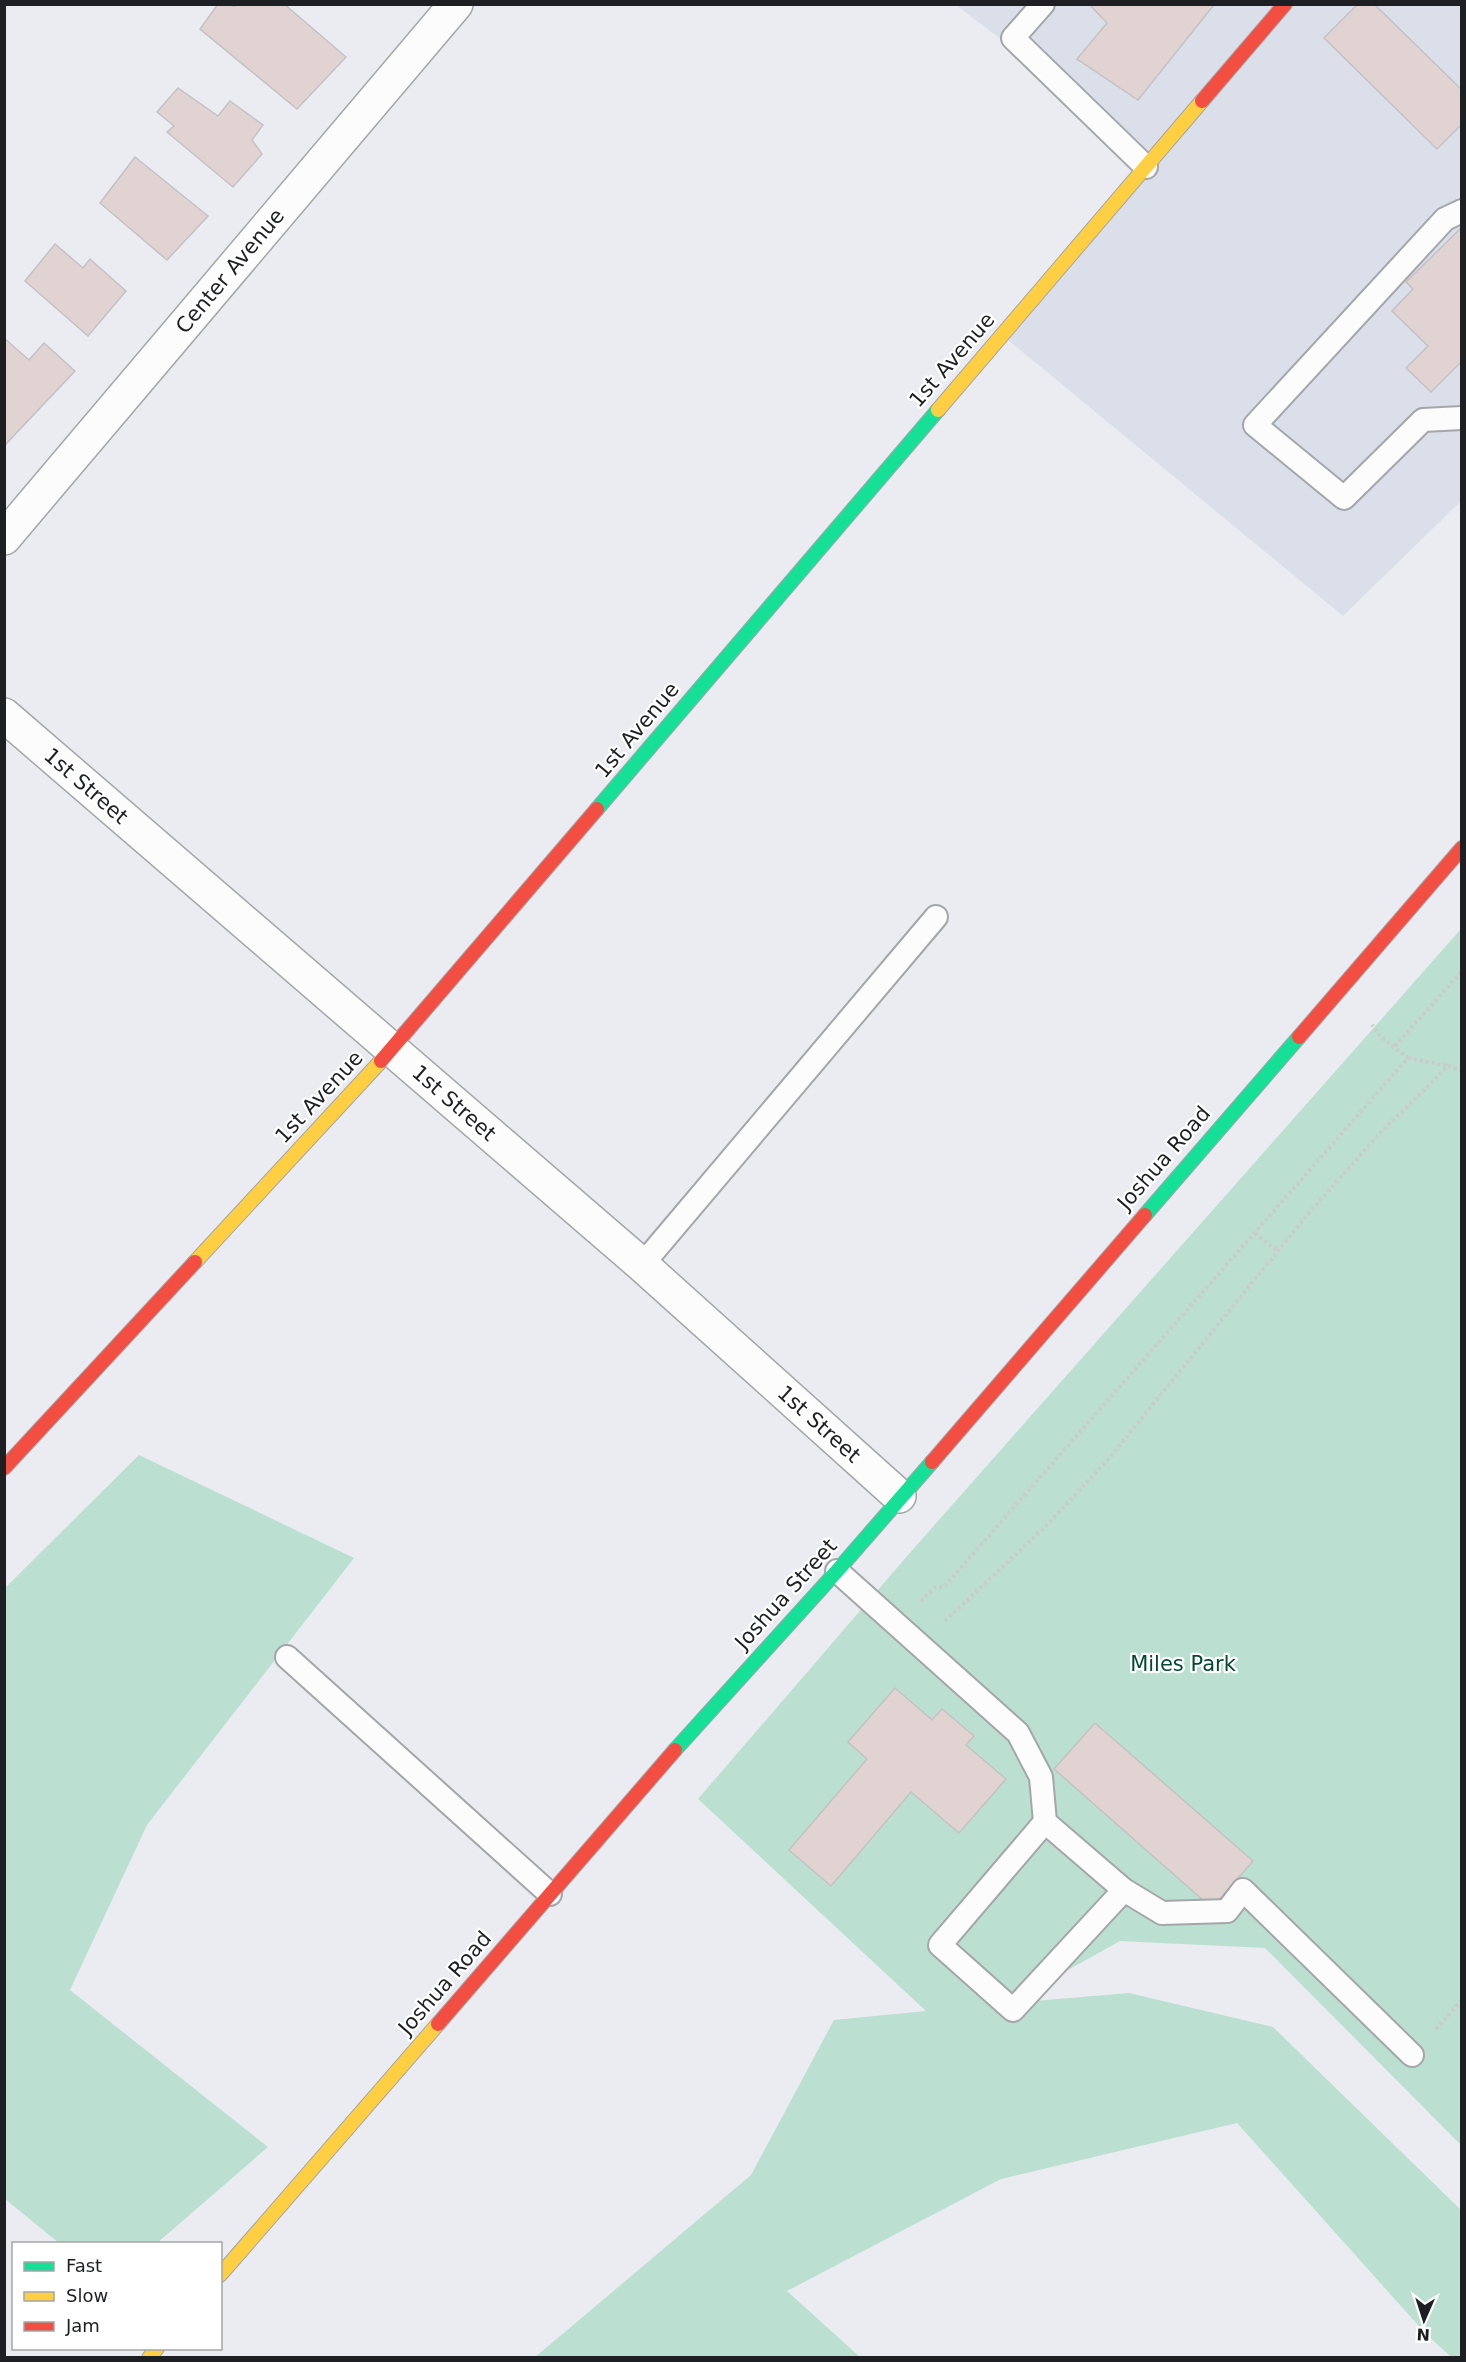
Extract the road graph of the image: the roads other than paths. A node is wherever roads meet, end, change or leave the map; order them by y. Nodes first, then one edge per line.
1 (456, 4) edge
2 (1043, 4) edge
3 (1285, 4) edge
4 (1146, 167) junction
5 (1461, 211) edge
6 (1461, 418) edge
7 (4, 538) edge
8 (4, 715) edge
9 (1461, 848) edge
10 (936, 917) dead end
11 (391, 1050) junction
12 (642, 1265) junction
13 (4, 1468) edge
14 (899, 1496) junction
15 (837, 1571) junction
16 (287, 1657) dead end
17 (702, 1719) joint
18 (1046, 1822) junction
19 (1124, 1890) junction
20 (550, 1894) junction
21 (1412, 2055) dead end
22 (222, 2273) edge

1 - 7 street, Center Avenue
2 - 4 lane
3 - 4 street, 1st Avenue
4 - 11 street, 1st Avenue
5 - 6 lane
8 - 11 street, 1st Street
9 - 14 street, Joshua Road
10 - 12 lane
11 - 12 street, 1st Street
11 - 13 street, 1st Avenue
12 - 14 street, 1st Street
14 - 15 street, Joshua Street
15 - 17 street, Joshua Street
15 - 18 lane
16 - 20 lane
17 - 20 street, Joshua Road
18 - 19 lane
18 - 19 lane
19 - 21 lane
20 - 22 street, Joshua Road

